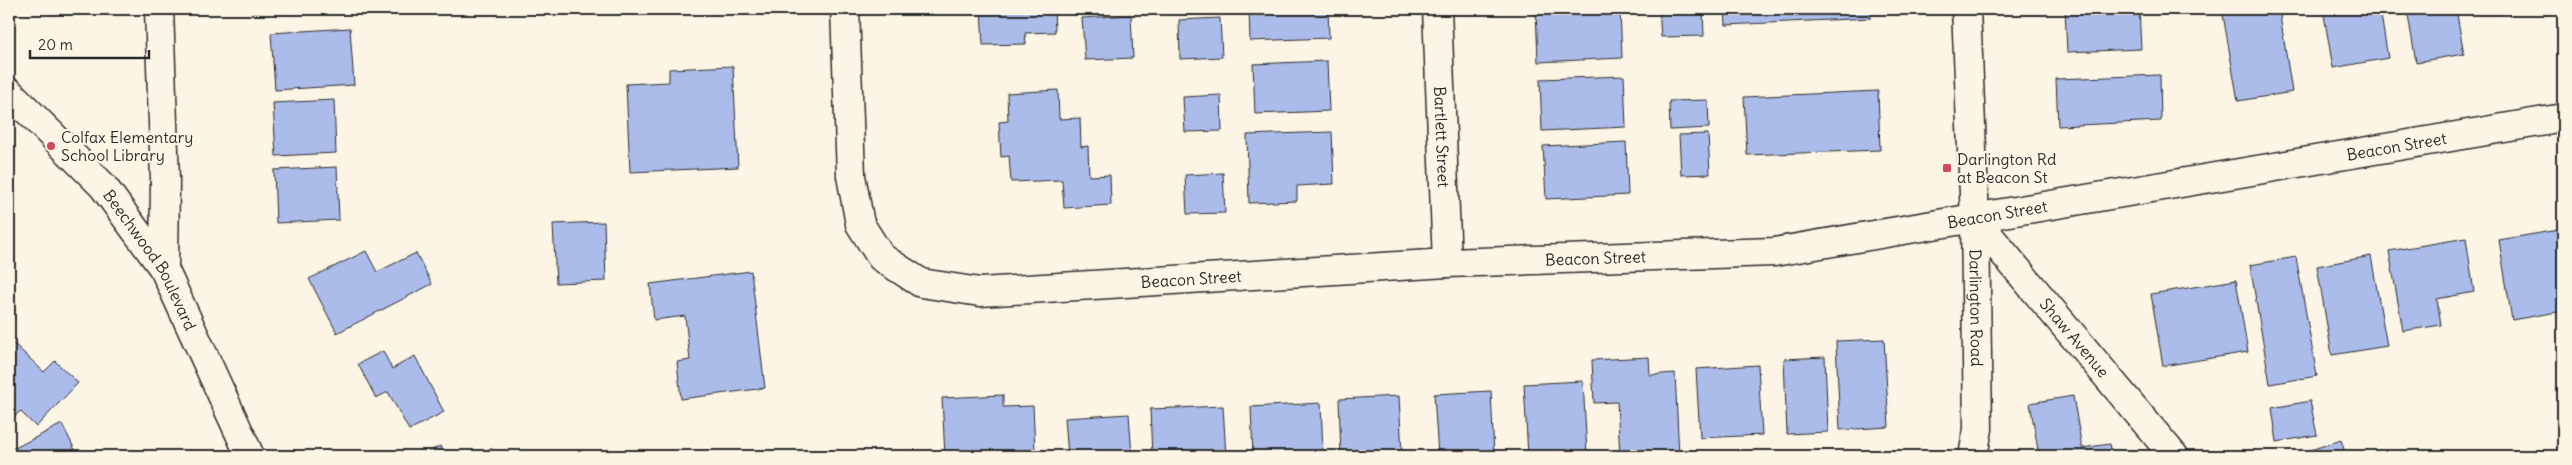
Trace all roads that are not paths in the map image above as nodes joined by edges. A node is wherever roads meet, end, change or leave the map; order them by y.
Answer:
1 (159, 9) edge
2 (845, 9) edge
3 (1437, 9) edge
4 (1966, 9) edge
5 (9, 92) edge
6 (2563, 118) edge
7 (1975, 219) junction
8 (1447, 263) junction
9 (164, 269) junction
10 (250, 456) edge
11 (1973, 456) edge
12 (2174, 456) edge

1 - 9 main road
2 - 8 main road, Beacon Street
3 - 8 main road, Bartlett Street
4 - 7 main road, Darlington Road
5 - 9 main road, Beechwood Boulevard
6 - 7 main road, Beacon Street
7 - 8 main road, Beacon Street
7 - 11 main road, Darlington Road
7 - 12 main road, Shaw Avenue
9 - 10 main road, Beechwood Boulevard

